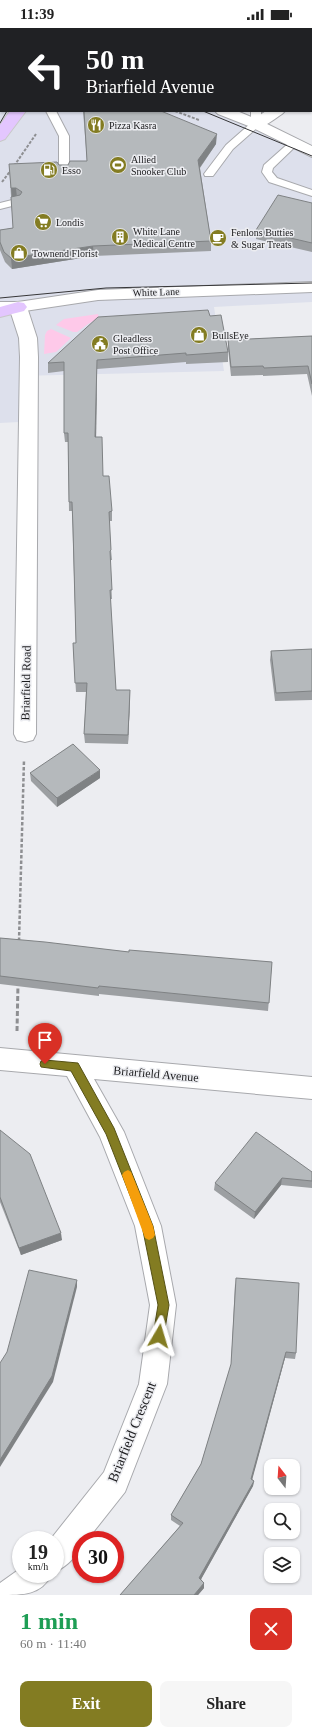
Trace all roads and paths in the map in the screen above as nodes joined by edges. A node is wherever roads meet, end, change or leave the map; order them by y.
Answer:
1 (17, 112) edge
2 (50, 112) edge
3 (52, 112) edge
4 (228, 112) edge
5 (274, 112) edge
6 (256, 118) edge
7 (0, 136) edge
8 (294, 143) junction
9 (312, 152) edge
10 (64, 172) edge
11 (209, 174) dead end
12 (0, 184) edge
13 (312, 193) edge
14 (16, 202) edge
15 (0, 206) edge
16 (312, 286) edge
17 (9, 307) edge
18 (0, 312) edge
19 (25, 734) joint
20 (19, 945) edge
21 (18, 977) edge
22 (8, 1061) edge
23 (74, 1066) junction
24 (312, 1088) edge
25 (64, 1546) edge
26 (25, 1583) edge
27 (9, 1595) edge

1 - 7 highway
2 - 12 path
3 - 10 lane
4 - 6 street
5 - 6 street
6 - 8 street
6 - 11 lane
8 - 9 street
8 - 13 lane
14 - 15 lane
16 - 17 street, White Lane
17 - 18 highway
17 - 19 street, Briarfield Road
19 - 20 path, Briarfield Road
21 - 22 path
22 - 23 street, Briarfield Avenue
23 - 24 street, Briarfield Avenue
23 - 25 street, Briarfield Crescent
26 - 27 street

